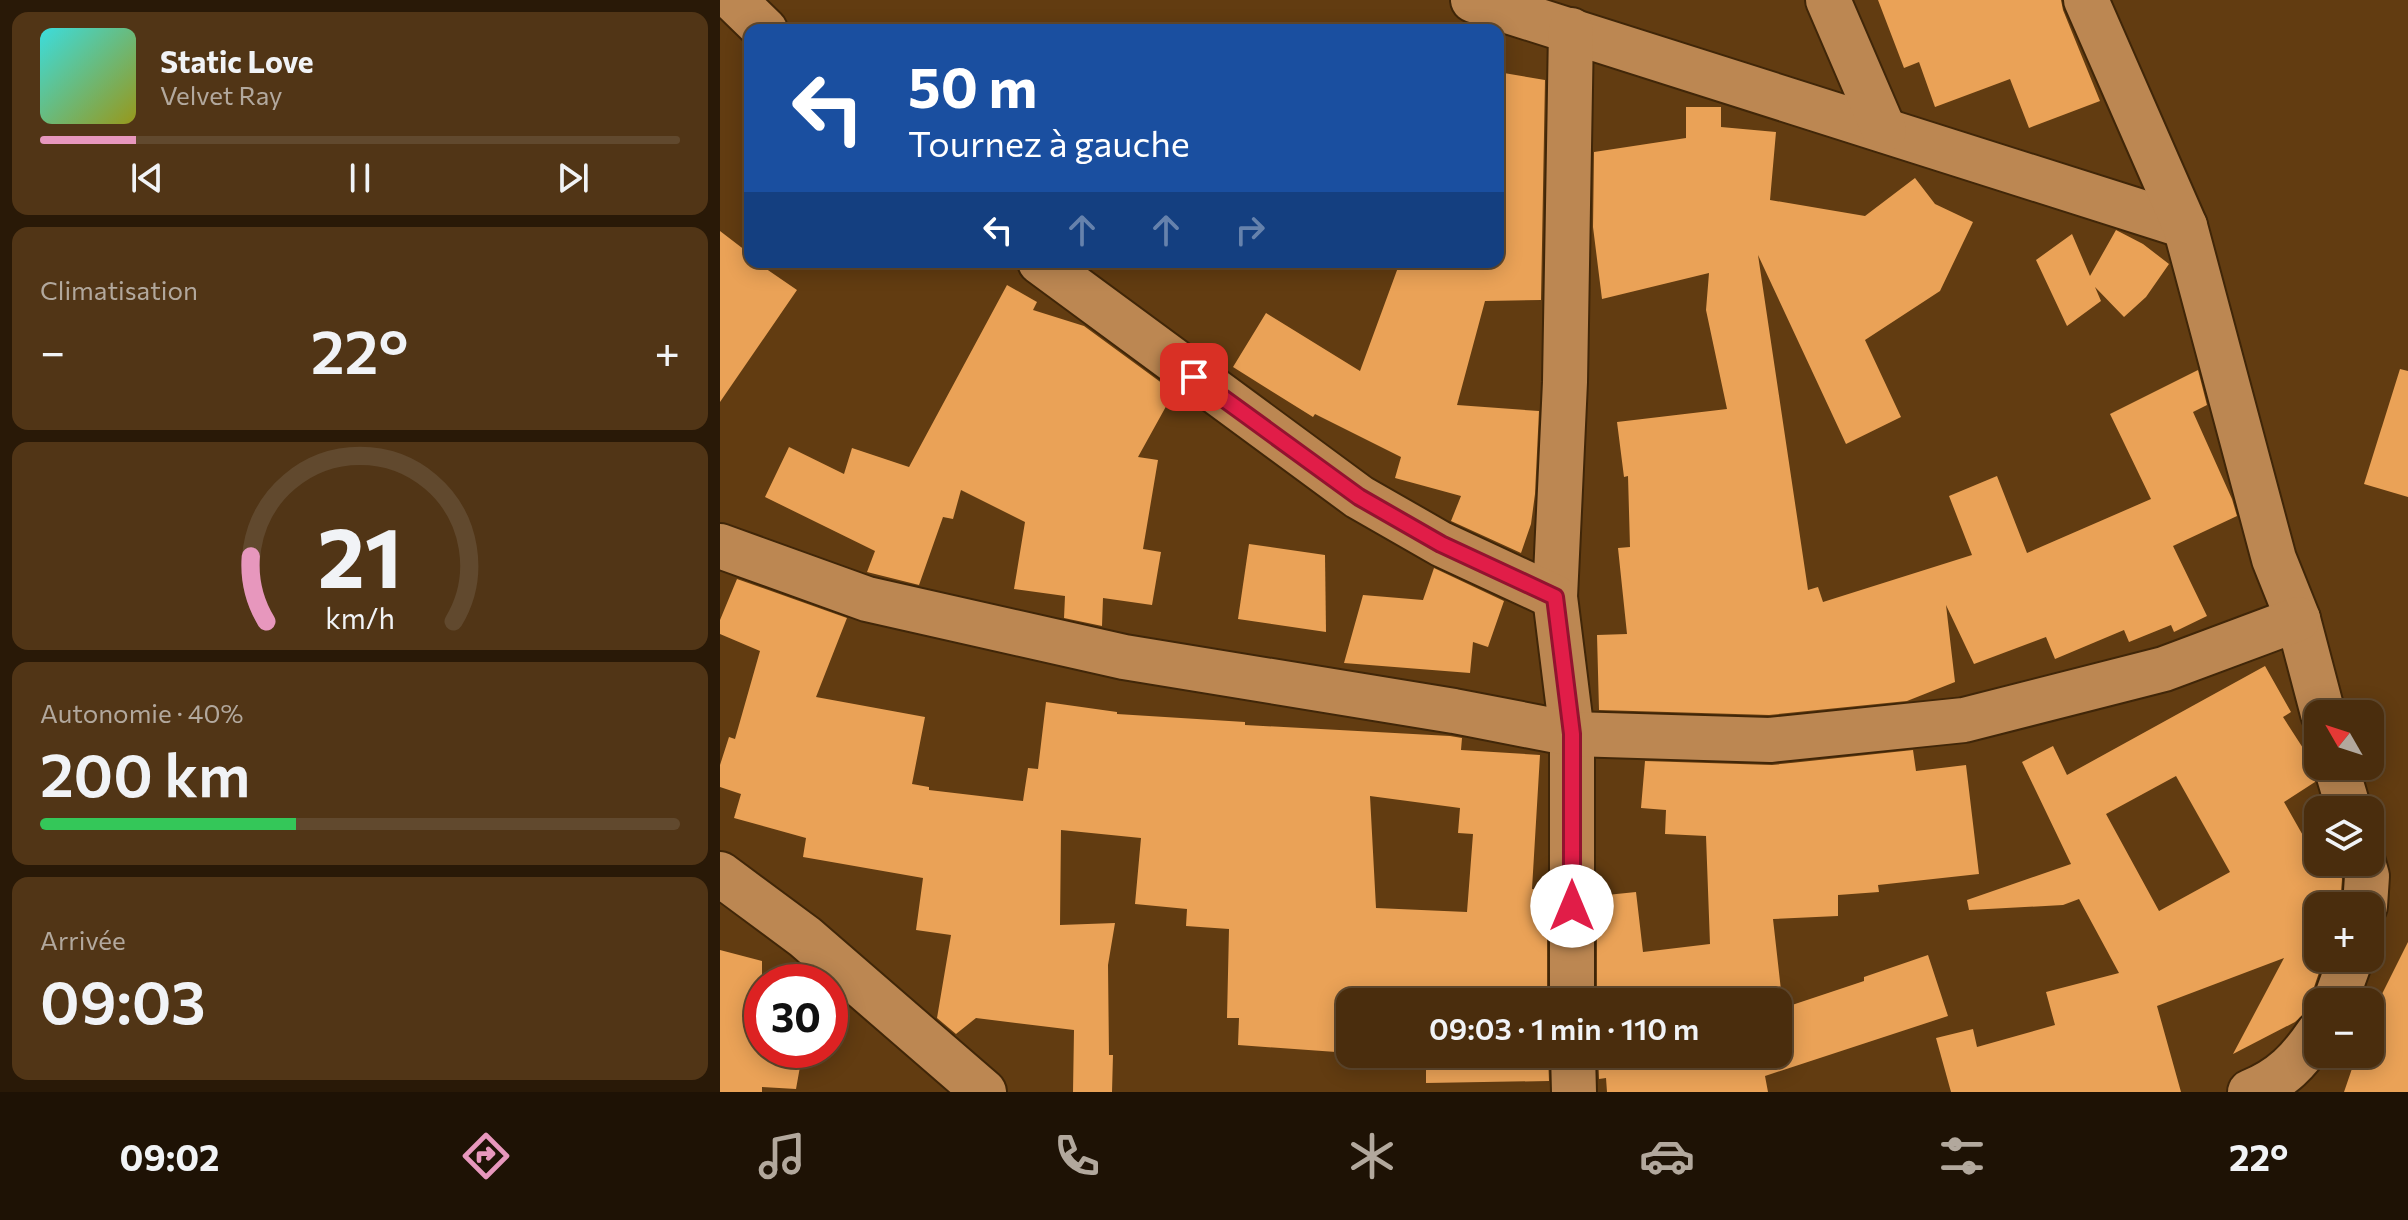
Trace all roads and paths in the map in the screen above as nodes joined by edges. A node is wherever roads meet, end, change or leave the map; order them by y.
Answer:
1 (734, 0) edge
2 (1473, 0) edge
3 (1828, 0) edge
4 (2086, 0) edge
5 (759, 24) edge
6 (1571, 30) junction
7 (1884, 130) junction
8 (2185, 226) junction
9 (1048, 268) edge
10 (720, 546) edge
11 (1555, 597) junction
12 (2298, 619) junction
13 (2319, 700) edge
14 (1572, 734) junction
15 (720, 874) edge
16 (1572, 988) edge
17 (2304, 1053) edge
18 (1573, 1068) edge
19 (984, 1092) edge
20 (1574, 1092) edge
21 (2250, 1092) edge

1 - 5 street
2 - 6 street
3 - 7 street
4 - 8 street
6 - 7 street
6 - 11 street
7 - 8 street
8 - 12 street
9 - 11 street
10 - 14 street
11 - 14 street
12 - 13 street
12 - 14 street
14 - 16 street
15 - 19 street
17 - 21 street
18 - 20 street

